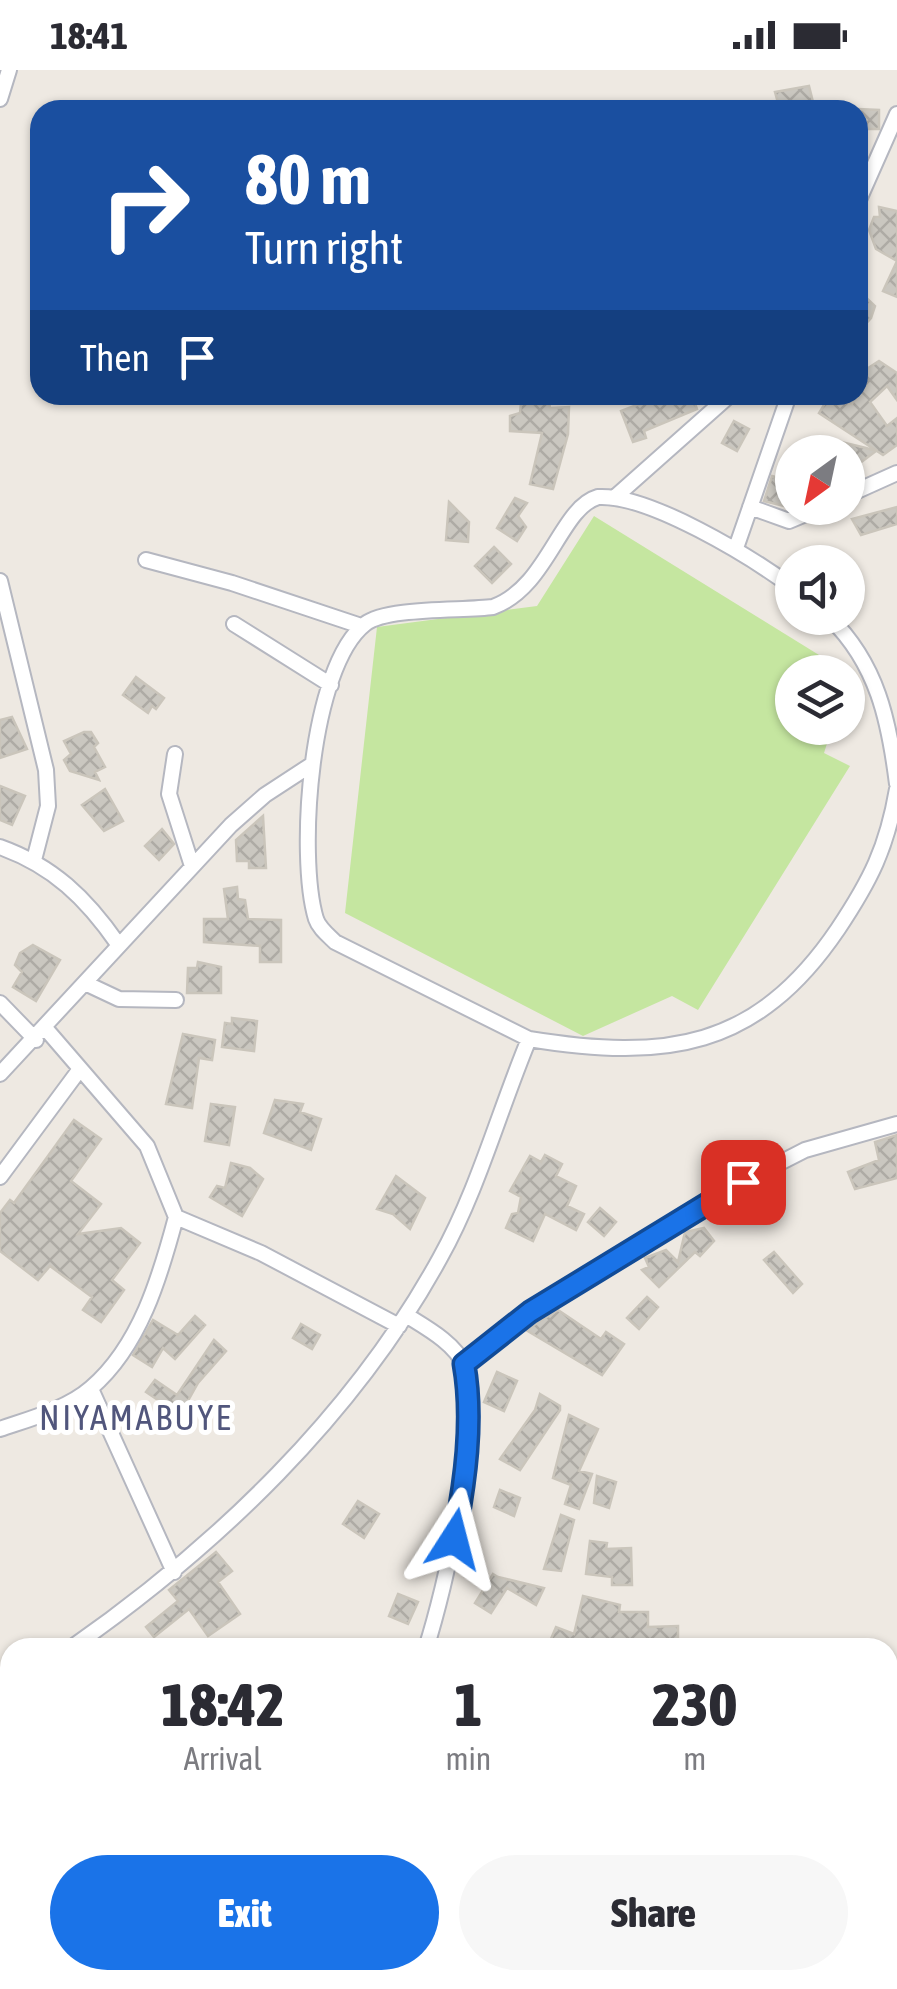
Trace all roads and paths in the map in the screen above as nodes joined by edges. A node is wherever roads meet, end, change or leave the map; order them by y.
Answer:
1 (9, 70) edge
2 (0, 99) edge
3 (897, 114) edge
4 (868, 179) edge
5 (719, 405) edge
6 (786, 405) edge
7 (897, 473) edge
8 (865, 487) edge
9 (614, 498) junction
10 (750, 508) junction
11 (775, 516) edge
12 (736, 548) junction
13 (146, 560) dead end
14 (775, 576) edge
15 (0, 582) edge
16 (234, 624) dead end
17 (362, 626) junction
18 (848, 635) edge
19 (331, 684) junction
20 (175, 754) dead end
21 (311, 766) junction
22 (897, 787) edge
23 (0, 848) edge
24 (34, 860) junction
25 (192, 866) junction
26 (118, 944) junction
27 (85, 983) junction
28 (176, 1000) dead end
29 (0, 1003) edge
30 (41, 1034) junction
31 (528, 1039) junction
32 (80, 1070) junction
33 (0, 1074) edge
34 (897, 1124) edge
35 (0, 1177) edge
36 (176, 1217) junction
37 (402, 1320) junction
38 (464, 1364) junction
39 (91, 1388) junction
40 (0, 1429) edge
41 (174, 1572) junction
42 (85, 1638) edge
43 (428, 1638) edge

1 - 2 street
3 - 4 street
5 - 9 street
6 - 10 street
7 - 8 street
9 - 12 street
9 - 17 street
10 - 11 street
10 - 12 street
12 - 14 street
13 - 17 street
15 - 24 street
16 - 19 street
17 - 19 street
18 - 22 street
19 - 21 street
20 - 25 street
21 - 25 street
21 - 31 street
22 - 31 street
23 - 24 street
24 - 26 street
25 - 26 street
26 - 27 street
27 - 28 street
27 - 30 street
29 - 30 street
30 - 32 street
30 - 33 street
31 - 37 street
32 - 35 street
32 - 36 street
34 - 38 street
36 - 37 street
36 - 39 street
37 - 38 street
37 - 41 street
38 - 43 street
39 - 40 street
39 - 41 street
41 - 42 street

